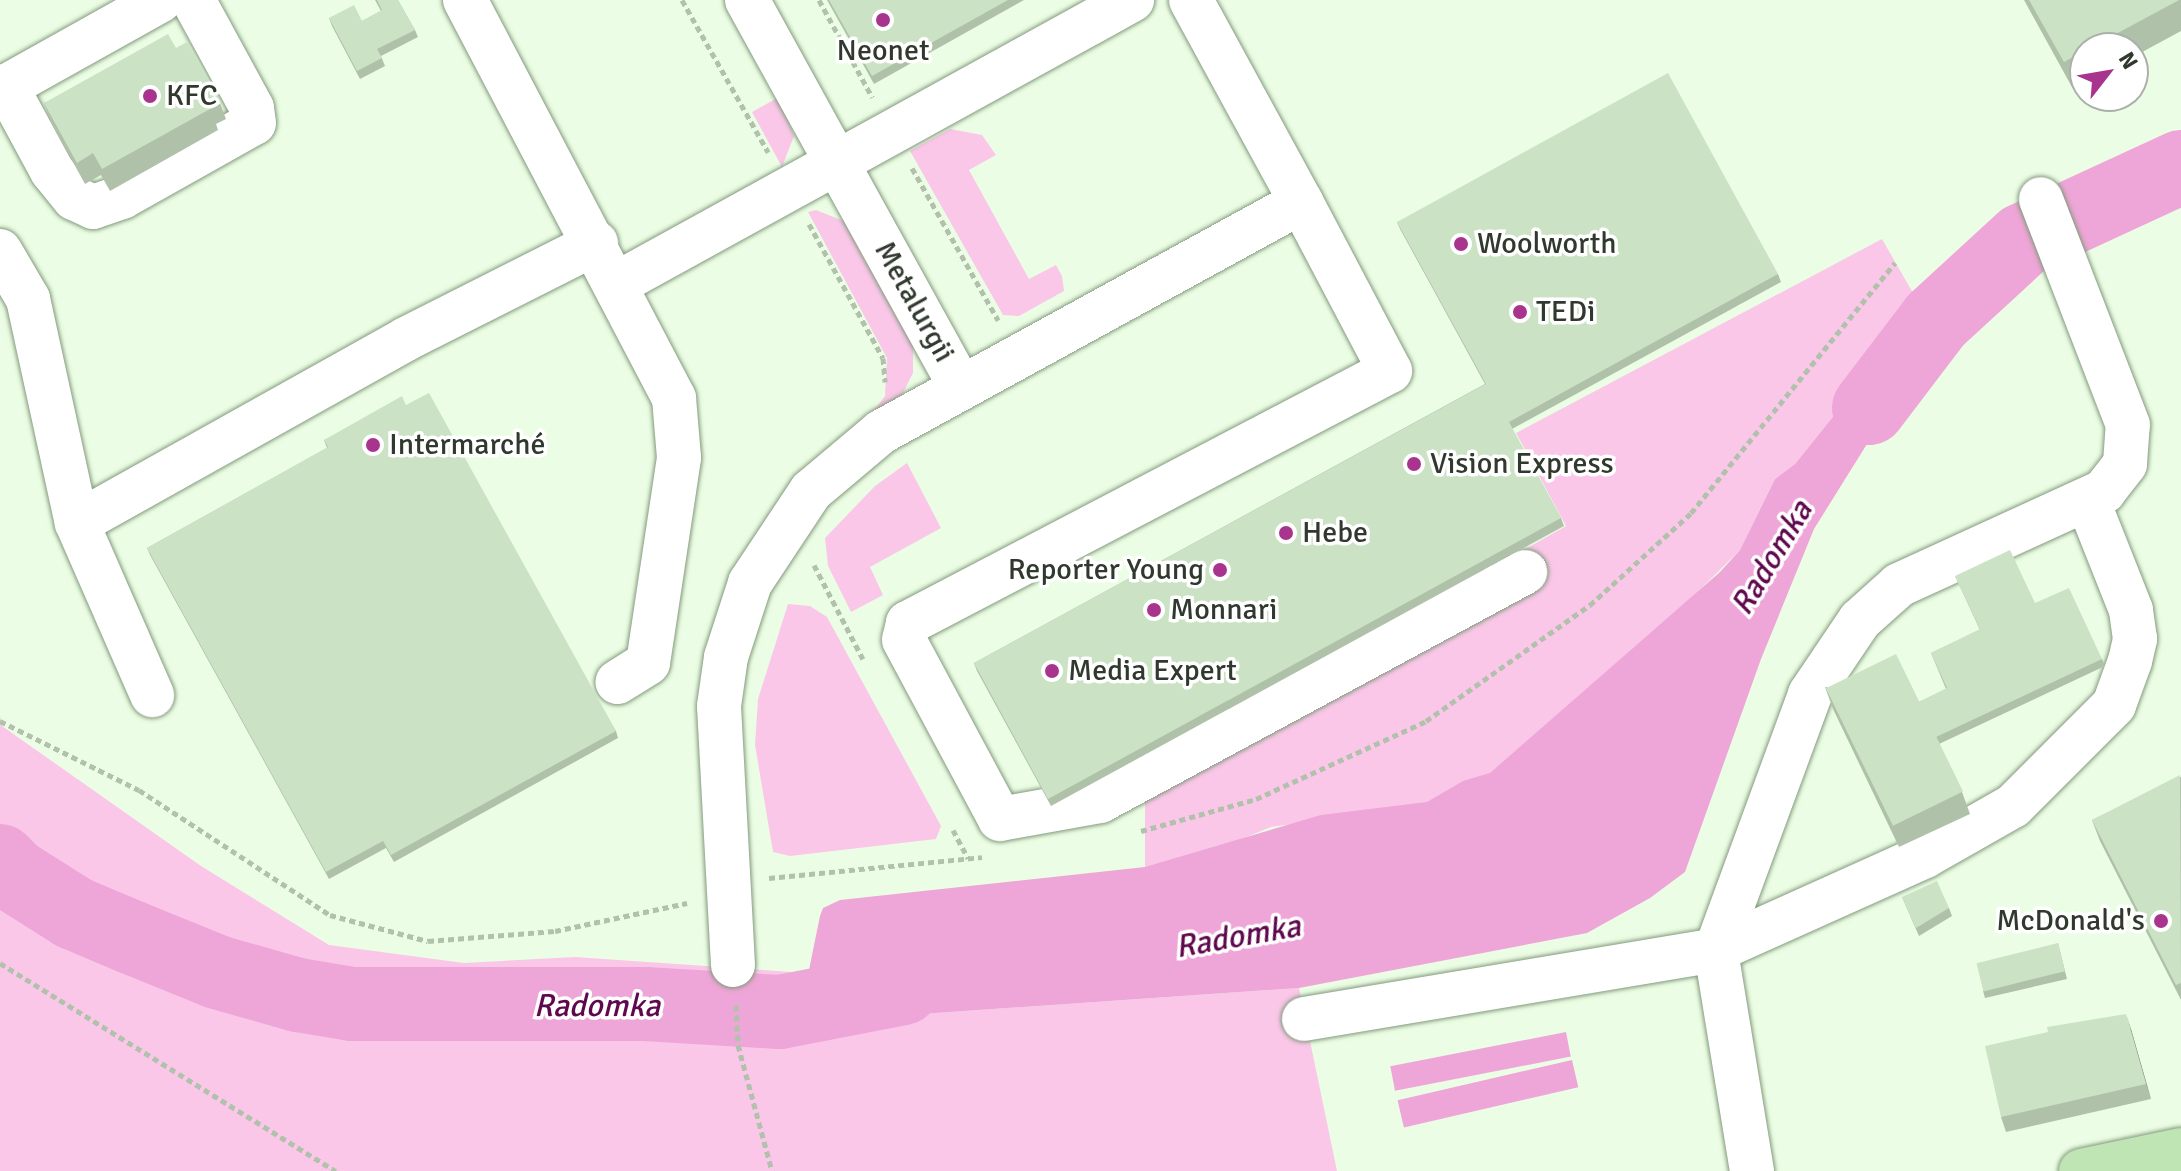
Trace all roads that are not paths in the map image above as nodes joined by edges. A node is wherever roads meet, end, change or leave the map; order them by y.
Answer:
1 (161, 0) edge
2 (193, 0) edge
3 (465, 0) edge
4 (747, 0) edge
5 (1132, 0) edge
6 (1191, 0) edge
7 (3, 88) edge
8 (837, 163) junction
9 (2041, 199) dead end
10 (1301, 202) junction
11 (596, 243) junction
12 (0, 251) edge
13 (618, 283) junction
14 (961, 387) junction
15 (2087, 499) junction
16 (77, 523) junction
17 (1525, 572) dead end
18 (617, 682) dead end
19 (152, 695) dead end
20 (1716, 950) junction
21 (733, 965) dead end
22 (1304, 1019) dead end
23 (2181, 1150) edge
24 (1752, 1171) edge
25 (2081, 1171) edge

1 - 7 street
2 - 7 street
3 - 11 street
4 - 8 street, Metalurgii
5 - 8 street
6 - 10 street
8 - 13 street
8 - 14 street, Metalurgii
9 - 15 street
10 - 14 street
10 - 17 street
11 - 13 street
11 - 16 street
12 - 16 street
13 - 18 street
14 - 21 street, Metalurgii
15 - 20 street
15 - 20 street
16 - 19 street
20 - 22 street
20 - 24 street
23 - 25 main road

